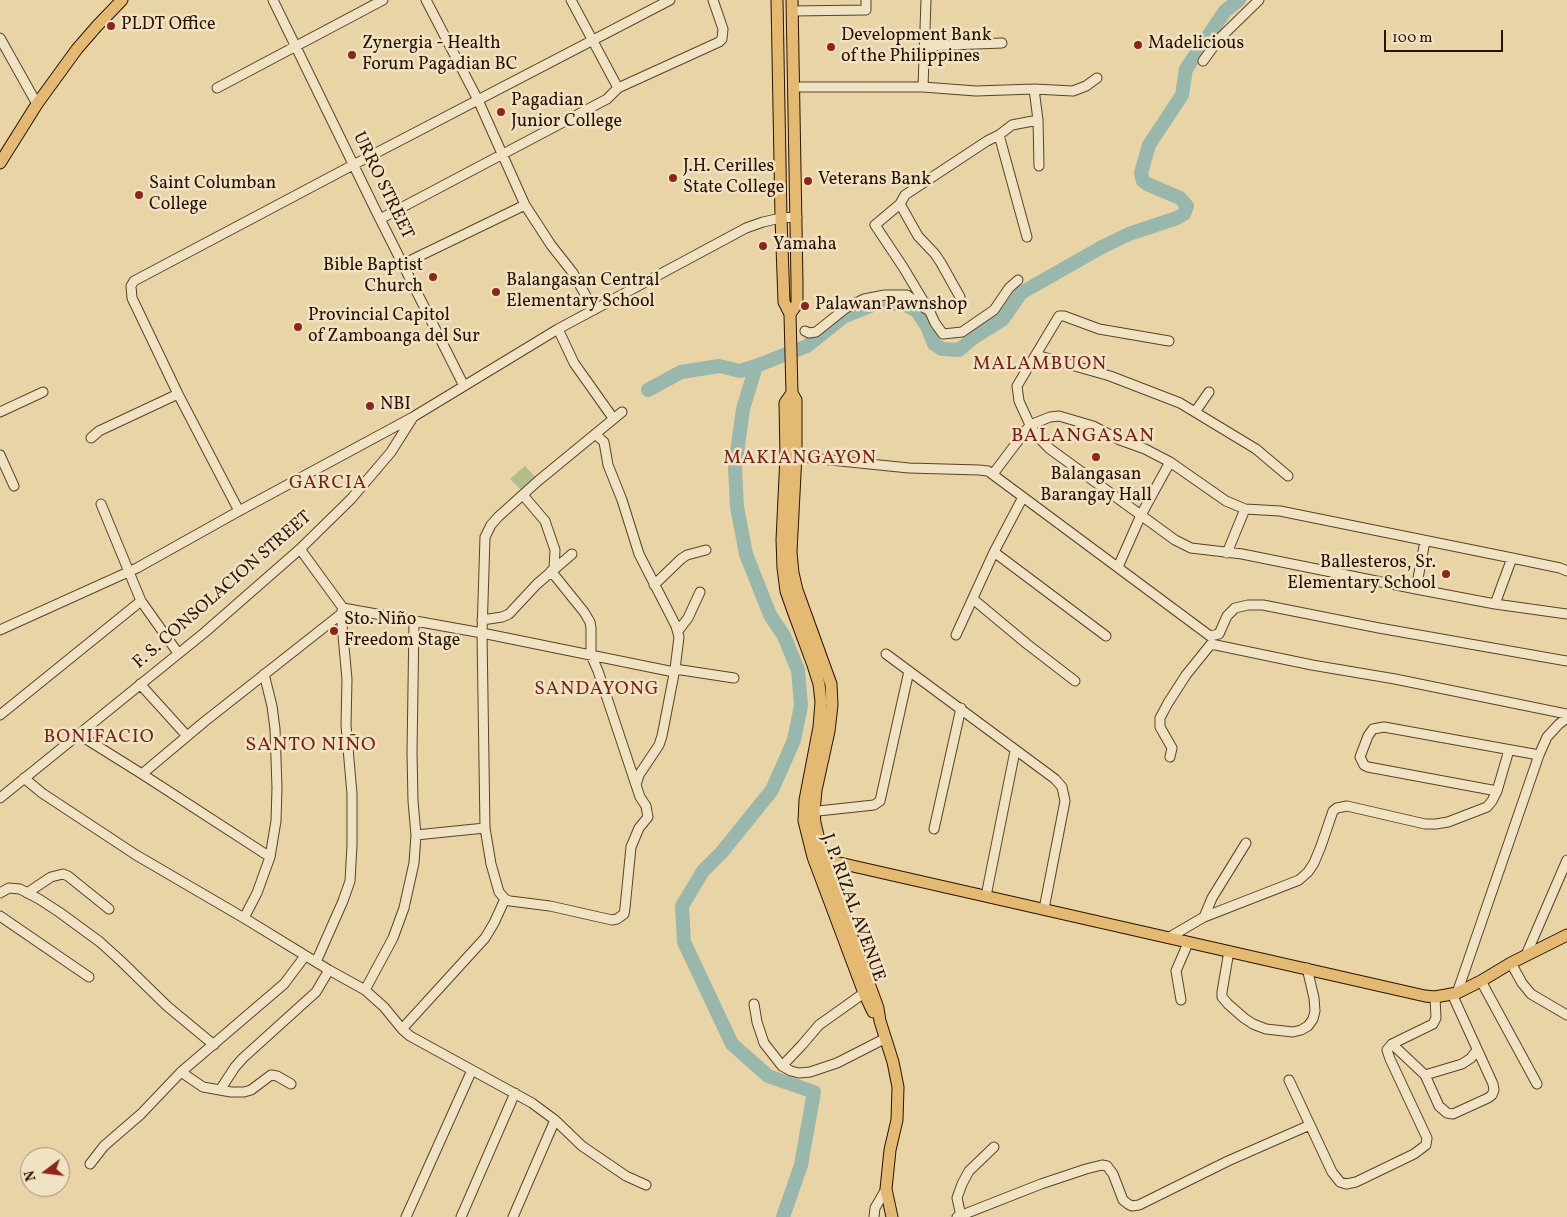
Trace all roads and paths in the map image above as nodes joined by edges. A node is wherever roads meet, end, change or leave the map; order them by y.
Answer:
1 (122, 0) edge
2 (273, 0) edge
3 (383, 0) edge
4 (426, 0) edge
5 (571, 0) edge
6 (670, 0) edge
7 (712, 0) edge
8 (777, 0) edge
9 (866, 0) edge
10 (926, 0) edge
11 (1259, 0) edge
12 (792, 6) edge
13 (0, 38) edge
14 (594, 40) junction
15 (1002, 43) dead end
16 (924, 46) junction
17 (296, 47) junction
18 (1203, 61) dead end
19 (1097, 78) dead end
20 (793, 87) junction
21 (922, 87) junction
22 (217, 88) dead end
23 (618, 88) junction
24 (1034, 89) junction
25 (478, 100) junction
26 (37, 104) junction
27 (1038, 120) junction
28 (999, 135) junction
29 (503, 154) junction
30 (0, 163) edge
31 (353, 165) junction
32 (1039, 166) dead end
33 (900, 204) junction
34 (525, 205) junction
35 (797, 217) junction
36 (781, 218) junction
37 (380, 219) junction
38 (1027, 237) dead end
39 (403, 264) junction
40 (1018, 280) dead end
41 (960, 297) dead end
42 (594, 310) junction
43 (930, 312) junction
44 (790, 314) junction
45 (558, 329) junction
46 (805, 331) dead end
47 (1169, 341) dead end
48 (1036, 354) junction
49 (464, 386) junction
50 (43, 392) dead end
51 (1209, 392) dead end
52 (178, 394) junction
53 (0, 412) edge
54 (622, 412) dead end
55 (1195, 412) junction
56 (413, 417) junction
57 (613, 418) junction
58 (1030, 425) junction
59 (595, 434) junction
60 (91, 438) dead end
61 (0, 455) edge
62 (791, 456) junction
63 (1170, 462) junction
64 (993, 474) junction
65 (1288, 476) dead end
66 (14, 486) dead end
67 (523, 495) junction
68 (1023, 497) junction
69 (101, 504) dead end
70 (1245, 509) junction
71 (239, 511) junction
72 (1141, 515) junction
73 (1425, 541) junction
74 (300, 548) junction
75 (706, 550) dead end
76 (994, 552) junction
77 (1227, 553) junction
78 (572, 554) dead end
79 (1512, 558) junction
80 (1118, 568) junction
81 (553, 569) junction
82 (128, 571) junction
83 (1567, 571) edge
84 (654, 585) junction
85 (1416, 589) junction
86 (700, 592) dead end
87 (973, 599) junction
88 (141, 601) junction
89 (1495, 604) junction
90 (342, 611) junction
91 (1567, 614) edge
92 (482, 620) junction
93 (414, 621) junction
94 (0, 630) edge
95 (678, 631) junction
96 (482, 633) junction
97 (956, 635) dead end
98 (1106, 636) dead end
99 (1210, 640) junction
100 (178, 653) junction
101 (886, 654) dead end
102 (591, 656) junction
103 (1567, 661) edge
104 (674, 671) junction
105 (908, 671) junction
106 (264, 674) junction
107 (734, 678) dead end
108 (1075, 681) dead end
109 (140, 684) junction
110 (961, 708) junction
111 (1567, 714) edge
112 (0, 715) edge
113 (1567, 718) edge
114 (1559, 724) junction
115 (1567, 731) edge
116 (78, 734) junction
117 (187, 736) junction
118 (1509, 750) junction
119 (1015, 751) junction
120 (1539, 755) junction
121 (1170, 757) dead end
122 (142, 774) junction
123 (24, 778) junction
124 (636, 785) junction
125 (1497, 791) junction
126 (0, 798) edge
127 (809, 812) junction
128 (485, 828) junction
129 (934, 829) dead end
130 (416, 835) junction
131 (1246, 842) dead end
132 (270, 856) junction
133 (819, 859) junction
134 (1567, 860) edge
135 (0, 893) edge
136 (27, 893) junction
137 (986, 896) junction
138 (505, 900) junction
139 (109, 908) dead end
140 (1044, 909) junction
141 (0, 916) edge
142 (1204, 917) junction
143 (244, 918) junction
144 (1567, 935) edge
145 (1168, 938) junction
146 (1188, 943) junction
147 (1229, 951) junction
148 (1526, 955) junction
149 (305, 956) junction
150 (316, 962) junction
151 (1511, 963) junction
152 (1306, 968) junction
153 (329, 970) junction
154 (89, 977) dead end
155 (1481, 981) junction
156 (365, 990) junction
157 (864, 994) junction
158 (1455, 994) junction
159 (1435, 997) junction
160 (1181, 1000) dead end
161 (754, 1004) dead end
162 (1567, 1015) edge
163 (880, 1021) junction
164 (402, 1030) junction
165 (886, 1038) junction
166 (1392, 1044) junction
167 (214, 1045) junction
168 (1477, 1050) junction
169 (782, 1066) junction
170 (472, 1070) junction
171 (181, 1072) junction
172 (1425, 1075) junction
173 (1289, 1080) dead end
174 (291, 1084) dead end
175 (1537, 1084) dead end
176 (220, 1090) junction
177 (515, 1093) junction
178 (555, 1120) junction
179 (1310, 1125) junction
180 (994, 1147) dead end
181 (90, 1164) dead end
182 (646, 1185) dead end
183 (886, 1189) junction
184 (959, 1216) edge
185 (406, 1217) edge
186 (461, 1217) edge
187 (513, 1217) edge
188 (874, 1217) edge
189 (892, 1217) edge

1 - 26 main road
2 - 17 street, URRO STREET
3 - 17 street
4 - 25 street
5 - 14 street
6 - 14 street
7 - 23 street
8 - 36 main road, J. P. RIZAL AVENUE
9 - 12 street
10 - 16 street
11 - 18 street
12 - 20 main road, J. P. RIZAL AVENUE
13 - 26 street
14 - 23 street
14 - 25 street
15 - 16 street
16 - 21 street
17 - 22 street
17 - 31 street, URRO STREET
19 - 24 street
20 - 21 street
20 - 35 main road, J. P. RIZAL AVENUE
21 - 24 street
23 - 29 street
24 - 27 street
25 - 29 street
25 - 31 street
26 - 30 main road
27 - 28 street
27 - 32 street
28 - 33 street
28 - 38 street
29 - 34 street
29 - 37 street
31 - 37 street, URRO STREET
31 - 52 street
33 - 41 street
33 - 43 street
34 - 39 street
34 - 42 street
35 - 36 street, F. S. CONSOLACION STREET
35 - 44 main road, J. P. RIZAL AVENUE
36 - 42 street, F. S. CONSOLACION STREET
36 - 44 main road, J. P. RIZAL AVENUE
37 - 39 street, URRO STREET
39 - 49 street, URRO STREET
40 - 43 street
42 - 45 street, F. S. CONSOLACION STREET
43 - 46 street
44 - 62 main road, J. P. RIZAL AVENUE
45 - 49 street, F. S. CONSOLACION STREET
45 - 57 street
47 - 48 street
48 - 55 street
48 - 58 street
49 - 56 street, F. S. CONSOLACION STREET
50 - 53 street
51 - 55 street
52 - 60 street
52 - 71 street
54 - 57 street
55 - 65 street
56 - 71 street
56 - 74 street, F. S. CONSOLACION STREET
57 - 59 street
58 - 63 street
58 - 64 street
58 - 72 street
59 - 67 street
59 - 84 street
61 - 66 street
62 - 64 street
62 - 127 main road, J. P. RIZAL AVENUE
63 - 70 street
63 - 72 street
64 - 68 street
67 - 81 street
67 - 92 street
68 - 76 street
68 - 80 street
69 - 82 street
70 - 73 street
70 - 77 street
71 - 82 street
72 - 77 street
72 - 80 street
73 - 79 street
73 - 85 street
74 - 90 street
74 - 100 street, F. S. CONSOLACION STREET
75 - 84 street
76 - 87 street
76 - 98 street
77 - 85 street
78 - 81 street
79 - 83 street
79 - 89 street
80 - 99 street
81 - 92 street
81 - 102 street
82 - 88 street
82 - 94 street
84 - 95 street
85 - 89 street
86 - 95 street
87 - 97 street
87 - 108 street
88 - 100 street
88 - 112 street
89 - 91 street
90 - 93 street
90 - 106 street
90 - 150 street
92 - 96 street
93 - 96 street
93 - 130 street
95 - 104 street
96 - 102 street
96 - 128 street
99 - 103 street
99 - 111 street
99 - 121 street
100 - 109 street, F. S. CONSOLACION STREET
101 - 105 street
102 - 104 street
102 - 124 street
104 - 107 street
104 - 124 street
105 - 110 street
105 - 127 street
106 - 117 street
106 - 132 street
109 - 116 street, F. S. CONSOLACION STREET
109 - 117 street
110 - 119 street
110 - 129 street
113 - 114 street
114 - 115 street
114 - 120 street
116 - 122 street
116 - 123 street, F. S. CONSOLACION STREET
117 - 122 street
118 - 120 street
118 - 125 street
118 - 125 street
119 - 137 street
119 - 140 street
120 - 158 street
122 - 132 street
123 - 126 street, F. S. CONSOLACION STREET
123 - 143 street
124 - 138 street
125 - 142 street
127 - 133 main road, J. P. RIZAL AVENUE
128 - 130 street
128 - 138 street
130 - 156 street
131 - 142 street
132 - 143 street
133 - 137 main road
133 - 157 main road, J. P. RIZAL AVENUE
133 - 163 main road, J. P. RIZAL AVENUE
134 - 148 street
135 - 136 street
136 - 139 street
136 - 167 street
137 - 140 main road
138 - 164 street
140 - 145 main road
141 - 154 street
142 - 145 street
143 - 149 street
144 - 148 main road
145 - 146 main road
146 - 147 main road
146 - 160 street
147 - 152 main road
147 - 152 street
148 - 151 main road
149 - 150 street
149 - 167 street
150 - 153 street
151 - 155 main road
151 - 162 street
152 - 159 main road
153 - 156 street
153 - 176 street
155 - 158 main road
155 - 175 street
156 - 164 street
157 - 163 main road, J. P. RIZAL AVENUE
157 - 169 street
158 - 159 main road
158 - 168 street
159 - 166 street
161 - 169 street
163 - 165 main road, J. P. RIZAL AVENUE
164 - 170 street
165 - 169 street
165 - 183 main road, J. P. RIZAL AVENUE
166 - 172 street
166 - 179 street
167 - 171 street
168 - 172 street
168 - 172 street
170 - 177 street
170 - 185 street
171 - 176 street
171 - 181 street
173 - 179 street
174 - 176 street
177 - 178 street
177 - 186 street
178 - 182 street
178 - 187 street
179 - 184 street
180 - 184 street
183 - 188 street
183 - 189 main road, J. P. RIZAL AVENUE

